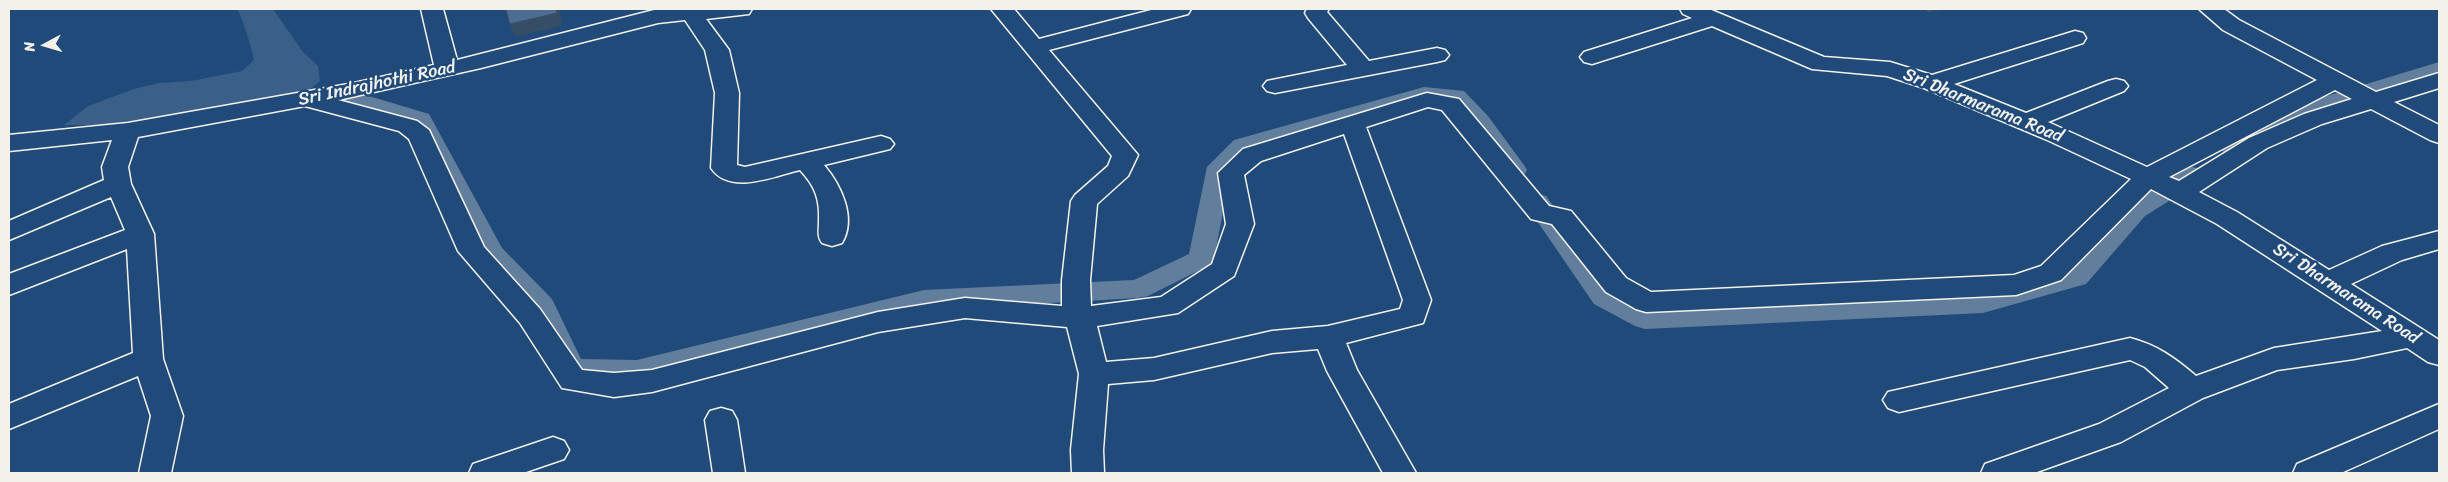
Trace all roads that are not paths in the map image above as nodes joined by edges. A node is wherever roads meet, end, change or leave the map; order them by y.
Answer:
1 (432, 9) edge
2 (742, 9) edge
3 (1002, 9) edge
4 (1180, 9) edge
5 (1318, 9) edge
6 (1691, 9) edge
7 (2210, 9) edge
8 (690, 12) junction
9 (1714, 18) junction
10 (2075, 38) dead end
11 (1034, 47) junction
12 (1437, 55) dead end
13 (1592, 57) dead end
14 (447, 68) junction
15 (1363, 69) junction
16 (2439, 80) edge
17 (1932, 83) junction
18 (1275, 86) dead end
19 (2116, 86) dead end
20 (2354, 91) junction
21 (305, 99) junction
22 (2027, 122) junction
23 (1352, 123) junction
24 (128, 131) junction
25 (2439, 135) edge
26 (9, 143) edge
27 (881, 144) dead end
28 (806, 161) junction
29 (118, 184) junction
30 (2165, 185) junction
31 (9, 231) edge
32 (140, 234) junction
33 (832, 238) dead end
34 (2427, 243) edge
35 (2439, 260) edge
36 (2328, 283) junction
37 (9, 284) edge
38 (1077, 300) junction
39 (2411, 336) junction
40 (1328, 337) junction
41 (2439, 354) edge
42 (148, 359) junction
43 (1094, 374) junction
44 (2192, 390) junction
45 (1899, 400) dead end
46 (2439, 416) edge
47 (9, 417) edge
48 (721, 420) dead end
49 (553, 450) dead end
50 (155, 473) edge
51 (485, 473) edge
52 (729, 473) edge
53 (1088, 473) edge
54 (1400, 473) edge
55 (1997, 473) edge
56 (2309, 473) edge

1 - 14 street
2 - 8 street, Sri Indrajhothi Road
3 - 11 street
4 - 11 street
5 - 15 street
6 - 9 street, Sri Dharmarama Road
7 - 20 street
8 - 14 street, Sri Indrajhothi Road
8 - 28 street
9 - 13 street
9 - 17 street, Sri Dharmarama Road
10 - 17 street
11 - 38 street
12 - 15 street
14 - 21 street, Sri Indrajhothi Road
15 - 18 street
16 - 20 street
17 - 22 street, Sri Dharmarama Road
19 - 22 street
20 - 25 street
20 - 30 street
20 - 30 street
21 - 24 street, Sri Indrajhothi Road
21 - 38 street
22 - 30 street, Sri Dharmarama Road
23 - 30 street
23 - 38 street
23 - 40 street
24 - 26 street, Sri Indrajhothi Road
24 - 29 street
27 - 28 street
28 - 33 street
29 - 31 street
29 - 32 street
30 - 36 street, Sri Dharmarama Road
32 - 37 street
32 - 42 street
34 - 35 street
34 - 36 street
36 - 39 street, Sri Dharmarama Road
38 - 43 street
39 - 41 street, Sri Dharmarama Road
39 - 44 street
40 - 43 street
40 - 54 street
42 - 47 street
42 - 50 street
43 - 53 street
44 - 45 street
44 - 55 street
46 - 56 street
48 - 52 street
49 - 51 street

